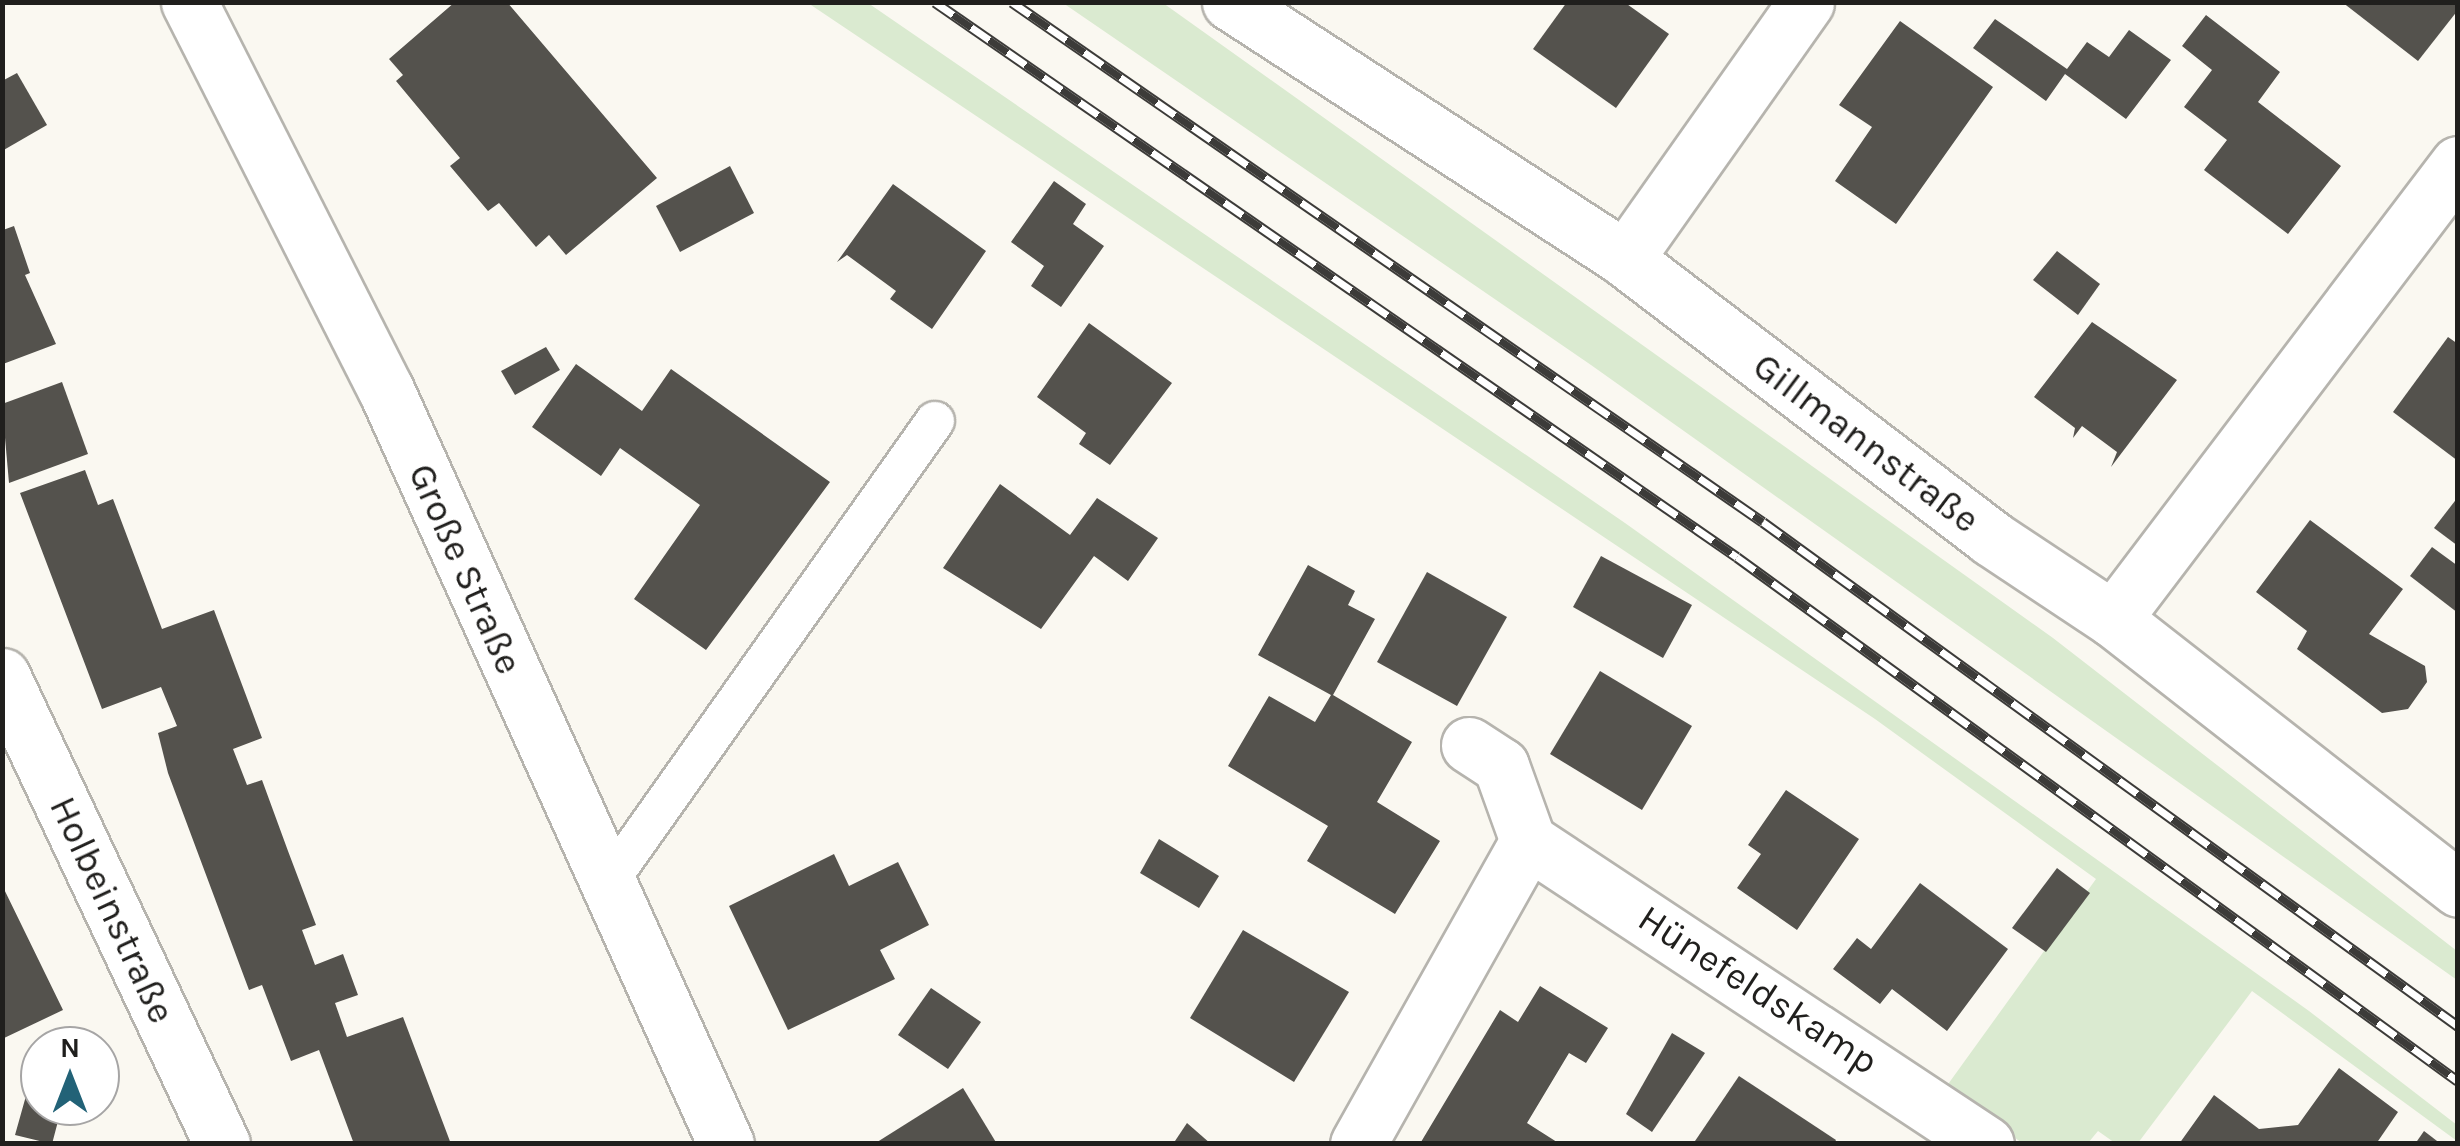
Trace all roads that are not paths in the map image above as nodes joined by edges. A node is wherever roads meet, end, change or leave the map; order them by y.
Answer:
1 (189, 2) edge
2 (1230, 2) edge
3 (1806, 2) edge
4 (2458, 164) edge
5 (1625, 259) junction
6 (935, 421) dead end
7 (2112, 619) junction
8 (2, 676) edge
9 (1469, 745) dead end
10 (1528, 841) junction
11 (604, 887) junction
12 (2458, 889) edge
13 (222, 1144) edge
14 (726, 1144) edge
15 (1358, 1144) edge
16 (1986, 1144) edge

1 - 11 street, Große Straße
2 - 5 street, Gillmannstraße
3 - 5 street
4 - 7 street
5 - 7 street, Gillmannstraße
6 - 11 lane
7 - 12 street, Gillmannstraße
8 - 13 street, Holbeinstraße
9 - 10 street
10 - 15 street
10 - 16 street, Hünefeldskamp
11 - 14 street, Große Straße

